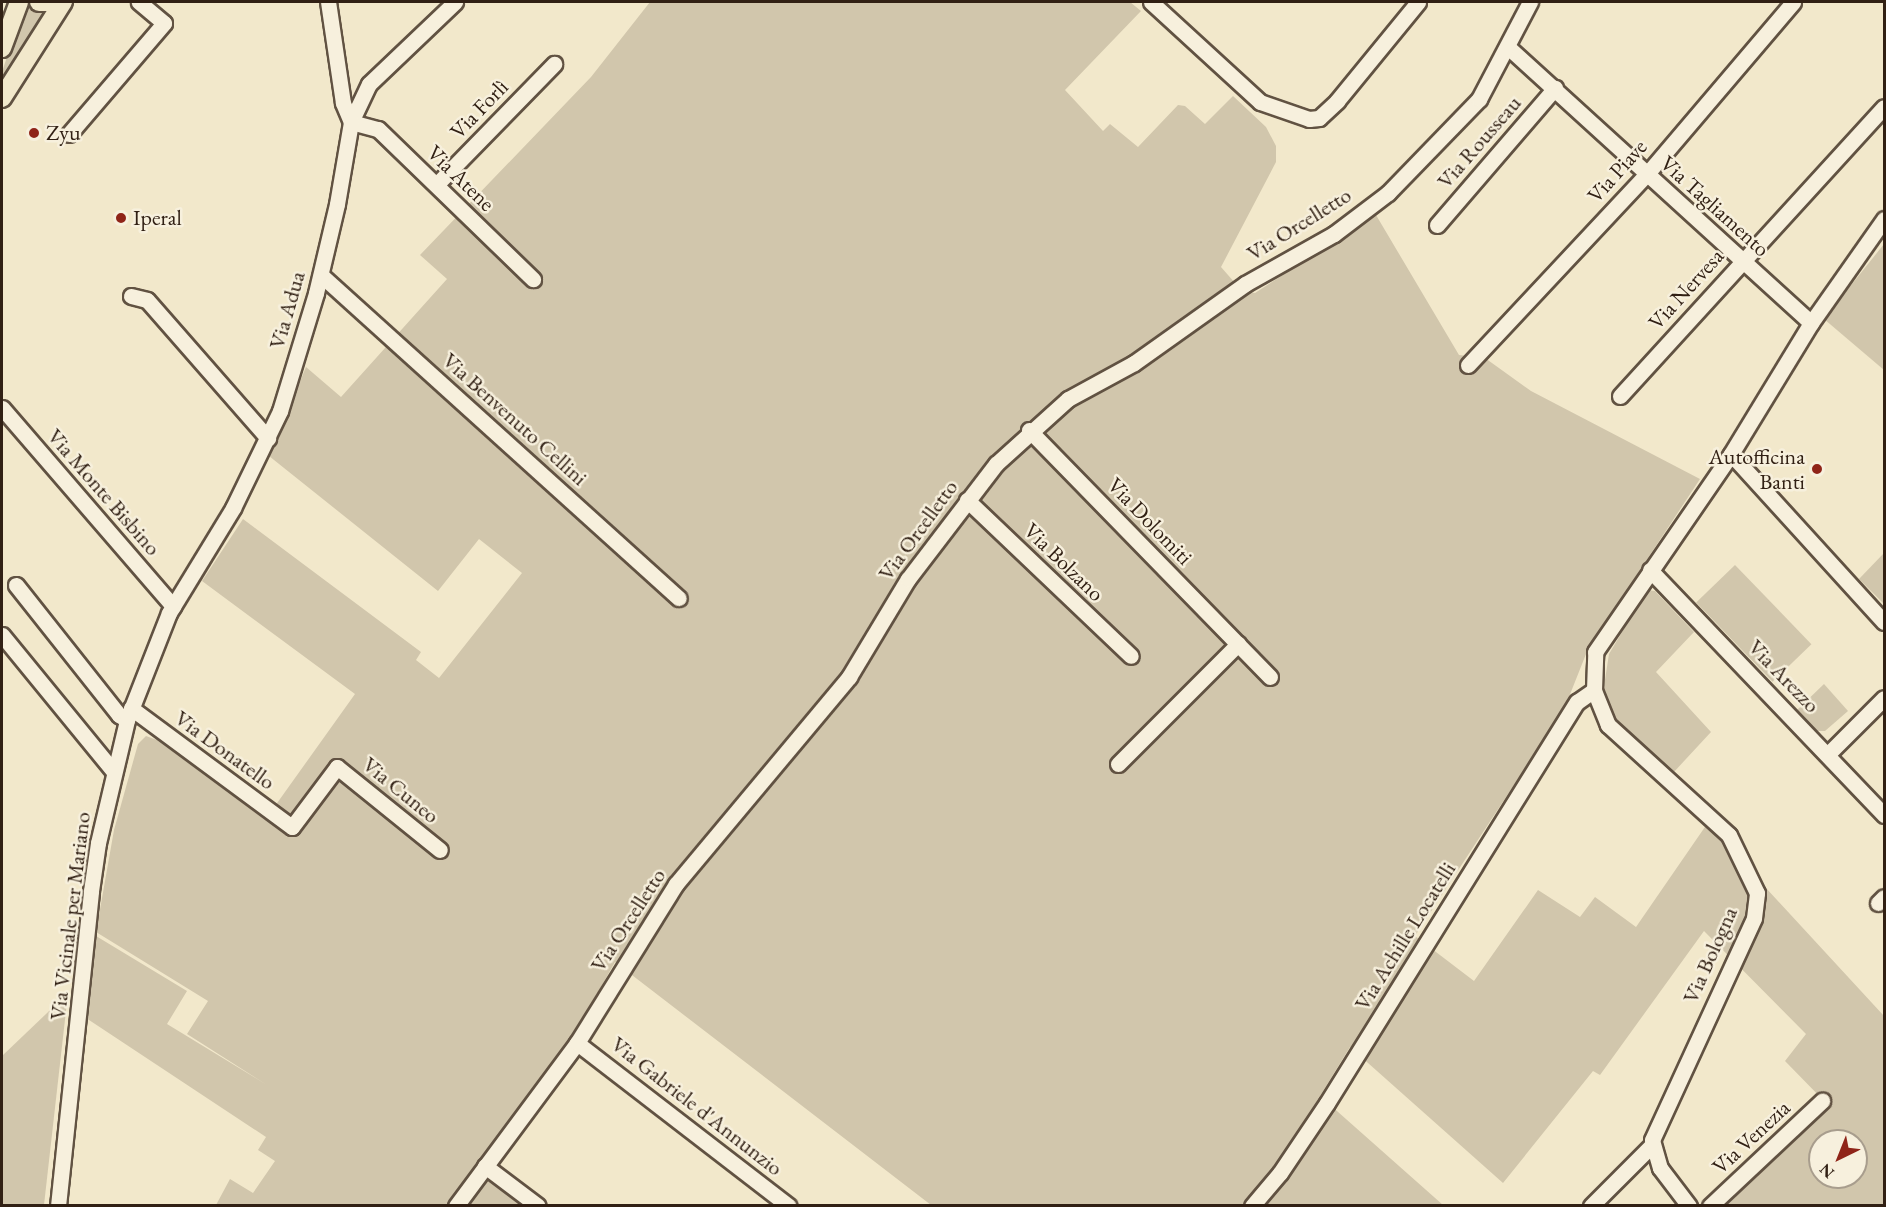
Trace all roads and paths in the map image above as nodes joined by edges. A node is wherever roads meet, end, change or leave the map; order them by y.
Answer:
1 (19, 2) edge
2 (39, 2) edge
3 (62, 2) edge
4 (139, 2) edge
5 (328, 2) edge
6 (455, 2) edge
7 (1151, 2) edge
8 (1418, 2) edge
9 (1530, 2) edge
10 (1793, 2) edge
11 (3, 48) edge
12 (1509, 48) junction
13 (554, 64) dead end
14 (1555, 88) junction
15 (2, 97) edge
16 (1884, 107) edge
17 (351, 122) junction
18 (69, 134) dead end
19 (1646, 175) junction
20 (436, 184) junction
21 (1884, 219) edge
22 (1437, 225) dead end
23 (1742, 260) junction
24 (321, 274) junction
25 (533, 279) dead end
26 (131, 296) dead end
27 (1812, 323) junction
28 (1468, 365) dead end
29 (1620, 396) dead end
30 (2, 408) edge
31 (1029, 430) junction
32 (268, 438) junction
33 (1731, 454) junction
34 (967, 501) junction
35 (1650, 570) junction
36 (16, 585) dead end
37 (679, 598) dead end
38 (174, 606) junction
39 (1884, 622) edge
40 (2, 634) edge
41 (1238, 644) junction
42 (1131, 656) dead end
43 (1270, 677) dead end
44 (1594, 690) junction
45 (1884, 698) edge
46 (129, 714) junction
47 (1828, 754) junction
48 (1118, 764) dead end
49 (114, 772) junction
50 (1884, 815) edge
51 (292, 827) joint
52 (440, 850) dead end
53 (578, 1043) junction
54 (1822, 1101) dead end
55 (1651, 1146) junction
56 (485, 1166) junction
57 (58, 1206) edge
58 (456, 1206) edge
59 (538, 1206) edge
60 (789, 1206) edge
61 (1252, 1206) edge
62 (1591, 1206) edge
63 (1689, 1206) edge
64 (1710, 1206) edge

1 - 11 main road
2 - 3 main road
3 - 15 main road
4 - 18 street
5 - 17 street, Via Adua
6 - 17 street
7 - 8 street
9 - 12 street, Via Orcelletto
10 - 19 street, Via Piave
12 - 14 street, Via Tagliamento
12 - 31 street, Via Orcelletto
13 - 20 street, Via Forlì
14 - 19 street, Via Tagliamento
14 - 22 street, Via Rousseau
16 - 23 street, Via Nervesa
17 - 20 street, Via Atene
17 - 24 street, Via Adua
19 - 23 street, Via Tagliamento
19 - 28 street, Via Piave
20 - 25 street, Via Atene
21 - 27 street
23 - 27 street, Via Tagliamento
23 - 29 street, Via Nervesa
24 - 32 street, Via Adua
24 - 37 street, Via Benvenuto Cellini
26 - 32 street
27 - 33 street
30 - 38 street, Via Monte Bisbino
31 - 34 street, Via Orcelletto
31 - 41 street, Via Dolomiti
32 - 38 street, Via Adua
33 - 35 street
33 - 39 street
34 - 42 street, Via Bolzano
34 - 53 street, Via Orcelletto
35 - 44 street
35 - 47 street, Via Arezzo
36 - 46 street, Via Donatello
38 - 46 street, Via Vicinale per Mariano
40 - 49 street
41 - 43 street, Via Dolomiti
41 - 48 street
44 - 55 street, Via Bologna
44 - 61 street, Via Achille Locatelli
45 - 47 street
46 - 49 street, Via Vicinale per Mariano
46 - 51 street, Via Donatello
47 - 50 street, Via Arezzo
49 - 57 street, Via Vicinale per Mariano
51 - 52 street, Via Cuneo
53 - 56 street, Via Orcelletto
53 - 60 street, Via Gabriele d'Annunzio
54 - 64 street, Via Venezia
55 - 62 street
55 - 63 street
56 - 58 street, Via Orcelletto
56 - 59 street

